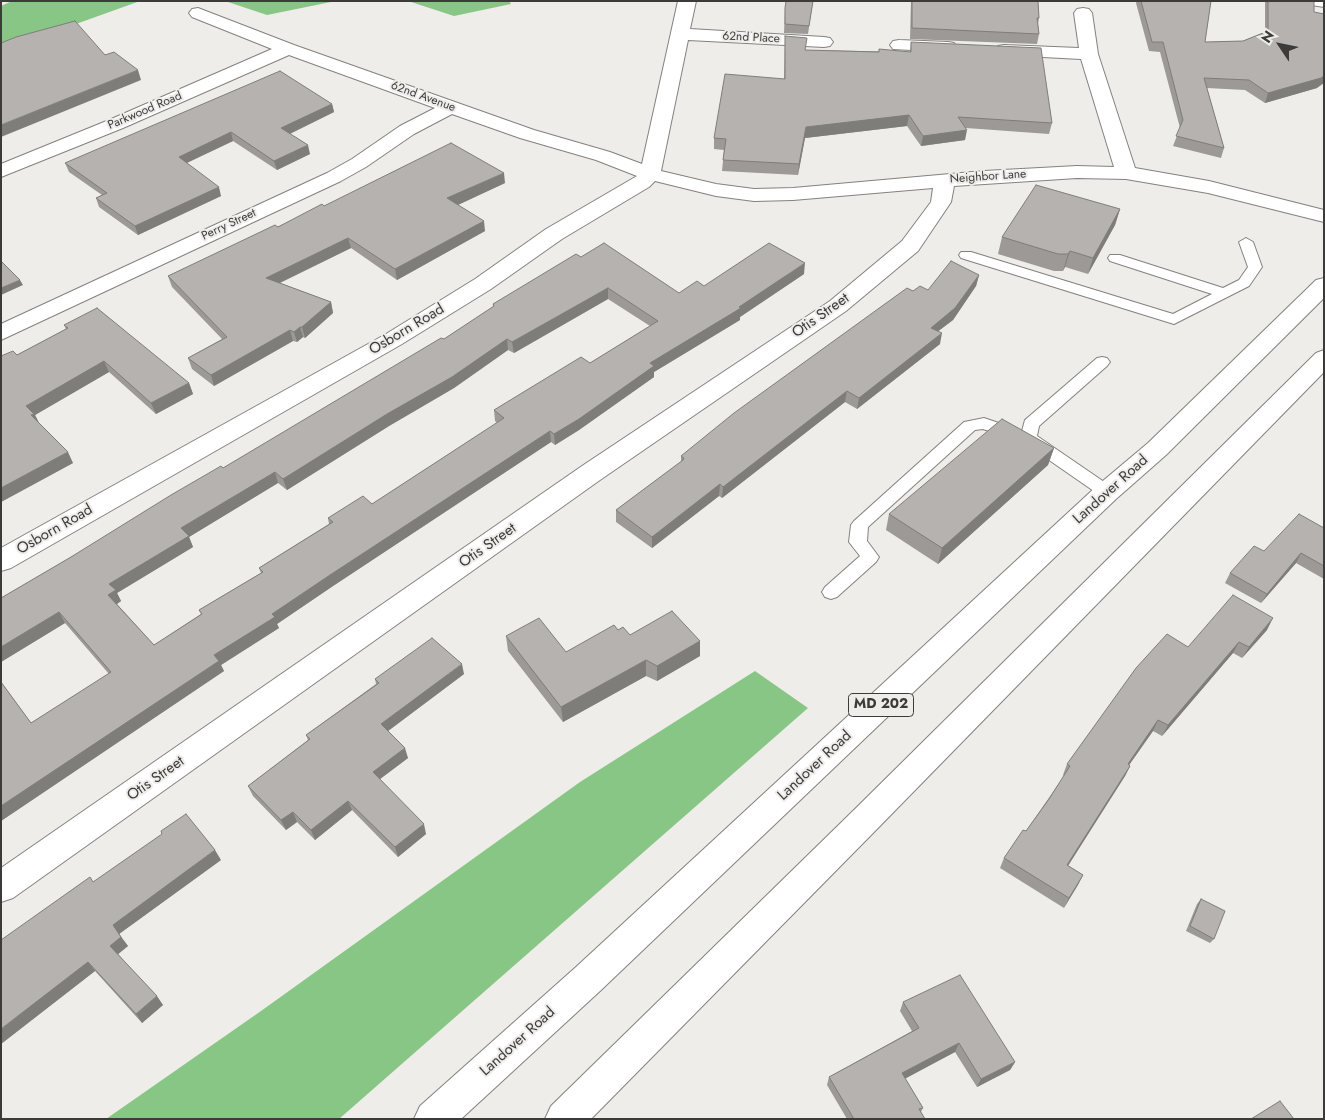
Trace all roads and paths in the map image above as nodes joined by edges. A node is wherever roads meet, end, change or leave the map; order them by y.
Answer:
1 (687, 1) edge
2 (1317, 1) edge
3 (1324, 2) edge
4 (198, 13) dead end
5 (1084, 13) dead end
6 (679, 34) junction
7 (824, 42) dead end
8 (899, 45) dead end
9 (966, 48) edge
10 (288, 49) junction
11 (985, 49) edge
12 (1089, 54) junction
13 (450, 107) junction
14 (1, 171) edge
15 (1126, 173) junction
16 (650, 174) junction
17 (945, 180) junction
18 (1324, 216) edge
19 (1246, 242) dead end
20 (966, 256) dead end
21 (1115, 258) dead end
22 (1324, 286) edge
23 (1224, 293) junction
24 (1, 333) edge
25 (1324, 358) edge
26 (1102, 362) dead end
27 (1028, 438) junction
28 (1106, 492) junction
29 (1, 561) edge
30 (832, 592) dead end
31 (1, 887) edge
32 (433, 1119) edge
33 (564, 1119) edge

1 - 6 street
2 - 3 street
4 - 10 street, 62nd Avenue
5 - 12 street
6 - 7 street, 62nd Place
6 - 16 street
8 - 9 street
10 - 13 street, 62nd Avenue
10 - 14 street, Parkwood Road
11 - 12 street
12 - 15 street
13 - 16 street, 62nd Avenue
13 - 24 street, Perry Street
15 - 17 street, Neighbor Lane
15 - 18 street, Neighbor Lane
16 - 17 street, Neighbor Lane
16 - 29 street, Osborn Road
17 - 31 street, Otis Street
19 - 23 lane
20 - 23 lane
21 - 23 lane
22 - 28 street, Landover Road / MD 202
25 - 33 street
26 - 27 lane
27 - 28 lane
27 - 30 lane
28 - 32 street, Landover Road / MD 202

